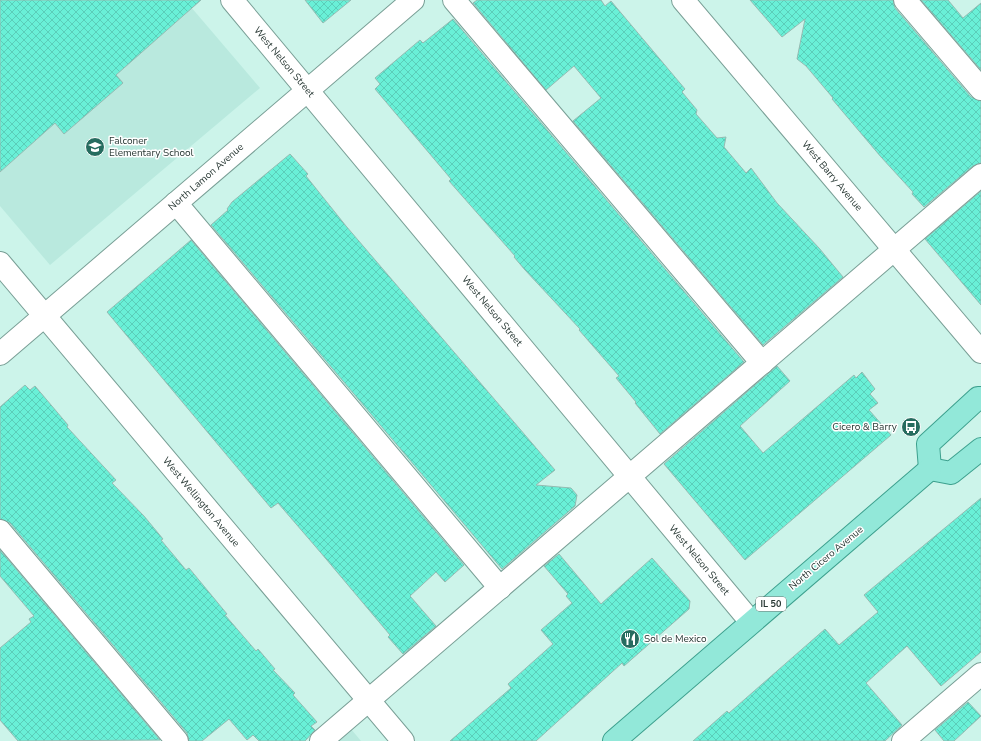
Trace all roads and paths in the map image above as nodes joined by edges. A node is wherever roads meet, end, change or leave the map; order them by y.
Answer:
1 (232, 0) edge
2 (413, 0) edge
3 (454, 0) edge
4 (683, 0) edge
5 (906, 0) edge
6 (981, 89) edge
7 (308, 90) junction
8 (981, 175) edge
9 (176, 203) junction
10 (894, 250) junction
11 (0, 263) edge
12 (44, 316) junction
13 (981, 352) edge
14 (0, 354) edge
15 (762, 363) junction
16 (981, 398) edge
17 (981, 450) edge
18 (930, 469) junction
19 (630, 476) junction
20 (0, 531) edge
21 (500, 588) junction
22 (751, 622) junction
23 (981, 674) edge
24 (369, 700) junction
25 (177, 741) edge
26 (321, 741) edge
27 (403, 741) edge
28 (614, 741) edge
29 (903, 741) edge

1 - 7 street, West Nelson Street
2 - 7 street, North Lamon Avenue
3 - 15 street
4 - 10 street, West Barry Avenue
5 - 6 street
7 - 9 street, North Lamon Avenue
7 - 19 street, West Nelson Street
8 - 10 street
9 - 12 street, North Lamon Avenue
9 - 21 street
10 - 13 street, West Barry Avenue
10 - 15 street
11 - 12 street, West Wellington Avenue
12 - 14 street, North Lamon Avenue
12 - 24 street, West Wellington Avenue
15 - 19 street
16 - 18 main road
17 - 18 main road
18 - 22 main road, North Cicero Avenue / IL 50
19 - 21 street
19 - 22 street, West Nelson Street
20 - 25 street
21 - 24 street
22 - 28 main road, North Cicero Avenue / IL 50
23 - 29 street
24 - 26 street
24 - 27 street, West Wellington Avenue

